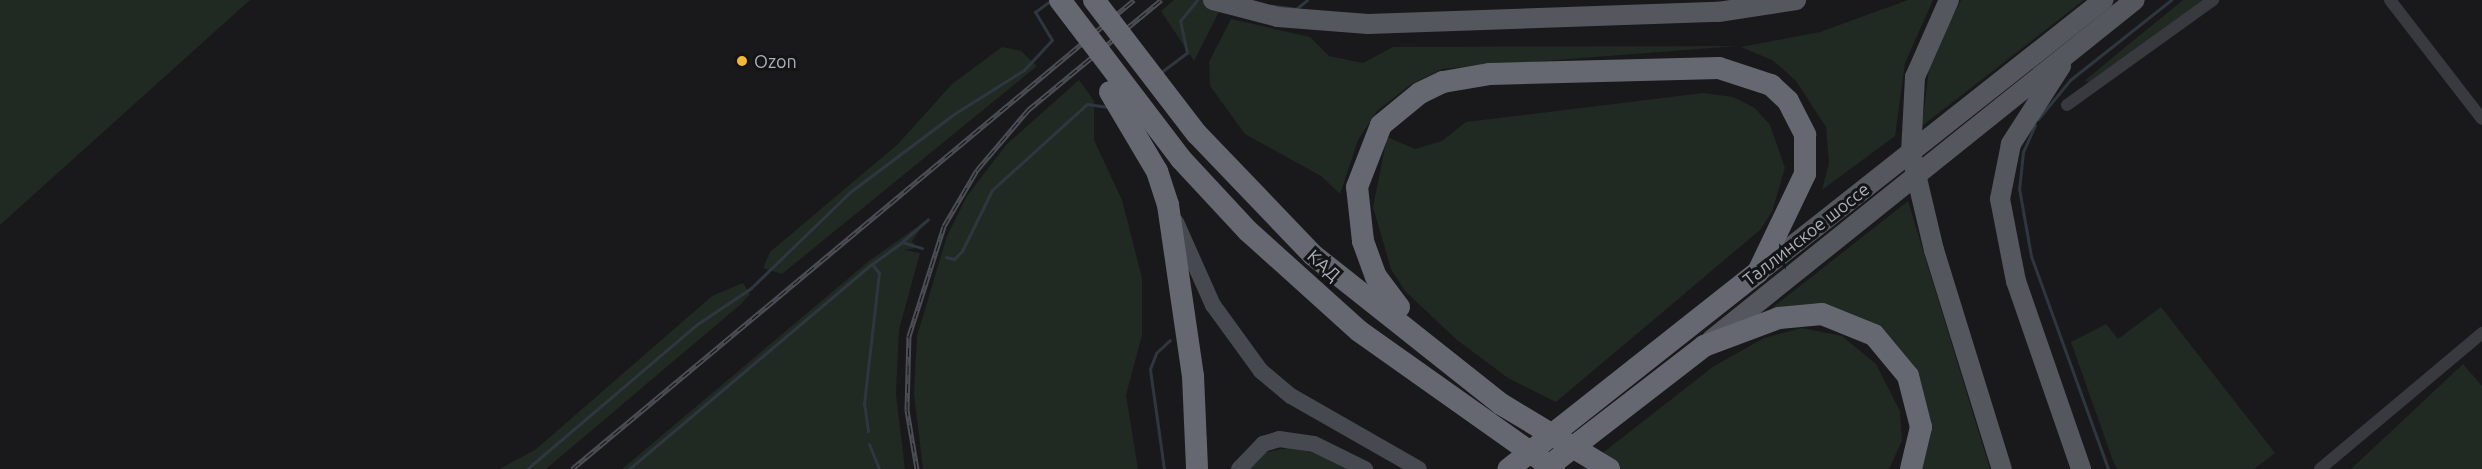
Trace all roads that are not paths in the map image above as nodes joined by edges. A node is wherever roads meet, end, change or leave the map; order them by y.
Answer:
1 (1050, 0) edge
2 (1060, 0) edge
3 (1094, 0) edge
4 (1213, 0) edge
5 (1796, 0) edge
6 (1949, 0) edge
7 (2103, 0) edge
8 (2135, 0) edge
9 (2213, 0) edge
10 (2390, 0) edge
11 (2073, 49) junction
12 (2067, 105) dead end
13 (2482, 119) edge
14 (1168, 205) junction
15 (1758, 272) junction
16 (2482, 333) edge
17 (1704, 346) junction
18 (1988, 416) junction
19 (1197, 469) edge
20 (1239, 469) edge
21 (1365, 469) edge
22 (1419, 469) edge
23 (1509, 469) edge
24 (1545, 469) edge
25 (1554, 469) edge
26 (1611, 469) edge
27 (1911, 469) edge
28 (2002, 469) edge
29 (2008, 469) edge
30 (2081, 469) edge
31 (2320, 469) edge

1 - 14 highway, bridge
2 - 25 highway, КАД, bridge
3 - 26 highway, КАД, bridge
4 - 5 main road
6 - 18 main road, bridge
7 - 15 main road, Таллинское шоссе
8 - 11 main road, Таллинское шоссе
9 - 12 street
10 - 13 street
11 - 17 main road, Таллинское шоссе
11 - 30 main road
14 - 19 highway
14 - 22 main road
15 - 23 highway, Таллинское шоссе
15 - 26 highway, bridge
16 - 31 street
17 - 24 highway, Таллинское шоссе
17 - 27 highway
18 - 28 main road
18 - 29 street
20 - 21 main road

